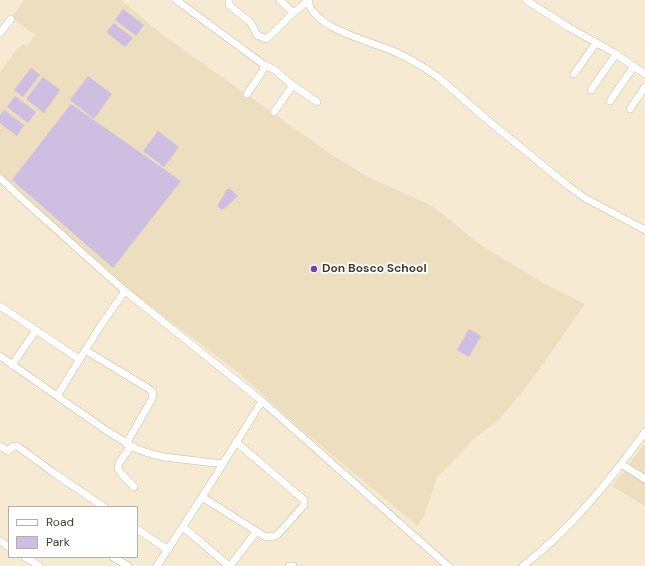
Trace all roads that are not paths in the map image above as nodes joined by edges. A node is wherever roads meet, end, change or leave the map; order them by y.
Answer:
1 (176, 0) edge
2 (228, 0) edge
3 (280, 0) edge
4 (308, 0) edge
5 (526, 0) edge
6 (293, 13) junction
7 (11, 19) dead end
8 (0, 34) edge
9 (596, 43) junction
10 (616, 54) junction
11 (263, 64) junction
12 (634, 66) junction
13 (574, 74) dead end
14 (645, 74) edge
15 (291, 84) junction
16 (591, 90) dead end
17 (644, 90) edge
18 (247, 94) dead end
19 (610, 101) dead end
20 (317, 102) dead end
21 (630, 109) dead end
22 (274, 112) dead end
23 (0, 178) edge
24 (645, 230) edge
25 (125, 291) junction
26 (0, 306) edge
27 (36, 330) junction
28 (84, 350) junction
29 (0, 356) edge
30 (79, 359) junction
31 (12, 365) junction
32 (57, 396) junction
33 (262, 401) junction
34 (645, 432) edge
35 (236, 442) junction
36 (129, 445) junction
37 (0, 446) edge
38 (223, 464) junction
39 (622, 464) junction
40 (645, 479) edge
41 (134, 487) dead end
42 (202, 497) junction
43 (103, 506) edge
44 (183, 527) junction
45 (140, 528) edge
46 (256, 532) junction
47 (169, 549) junction
48 (27, 558) edge
49 (115, 558) edge
50 (39, 566) edge
51 (128, 566) edge
52 (157, 566) edge
53 (230, 566) edge
54 (289, 566) edge
55 (293, 566) edge
56 (448, 566) edge
57 (523, 566) edge

1 - 11 street
2 - 6 street
3 - 6 street
4 - 6 street
4 - 24 street
5 - 9 street
7 - 8 street
9 - 10 street
9 - 13 street
10 - 12 street
10 - 16 street
11 - 15 street
11 - 18 street
12 - 14 street
12 - 19 street
15 - 20 street
15 - 22 street
17 - 21 street
23 - 25 street
25 - 28 street
25 - 33 street
26 - 27 street
27 - 30 street
27 - 31 street
28 - 30 street
28 - 36 street
29 - 31 street
30 - 32 street
31 - 32 street
32 - 36 street
33 - 35 street
33 - 56 street
34 - 39 street
35 - 38 street
35 - 46 street
36 - 38 street
36 - 41 street
37 - 43 street
38 - 42 street
39 - 40 street
39 - 57 street
42 - 44 street
42 - 46 street
44 - 47 street
44 - 53 street
45 - 47 street
46 - 53 street
47 - 52 street
48 - 50 street
49 - 51 street
54 - 55 street

